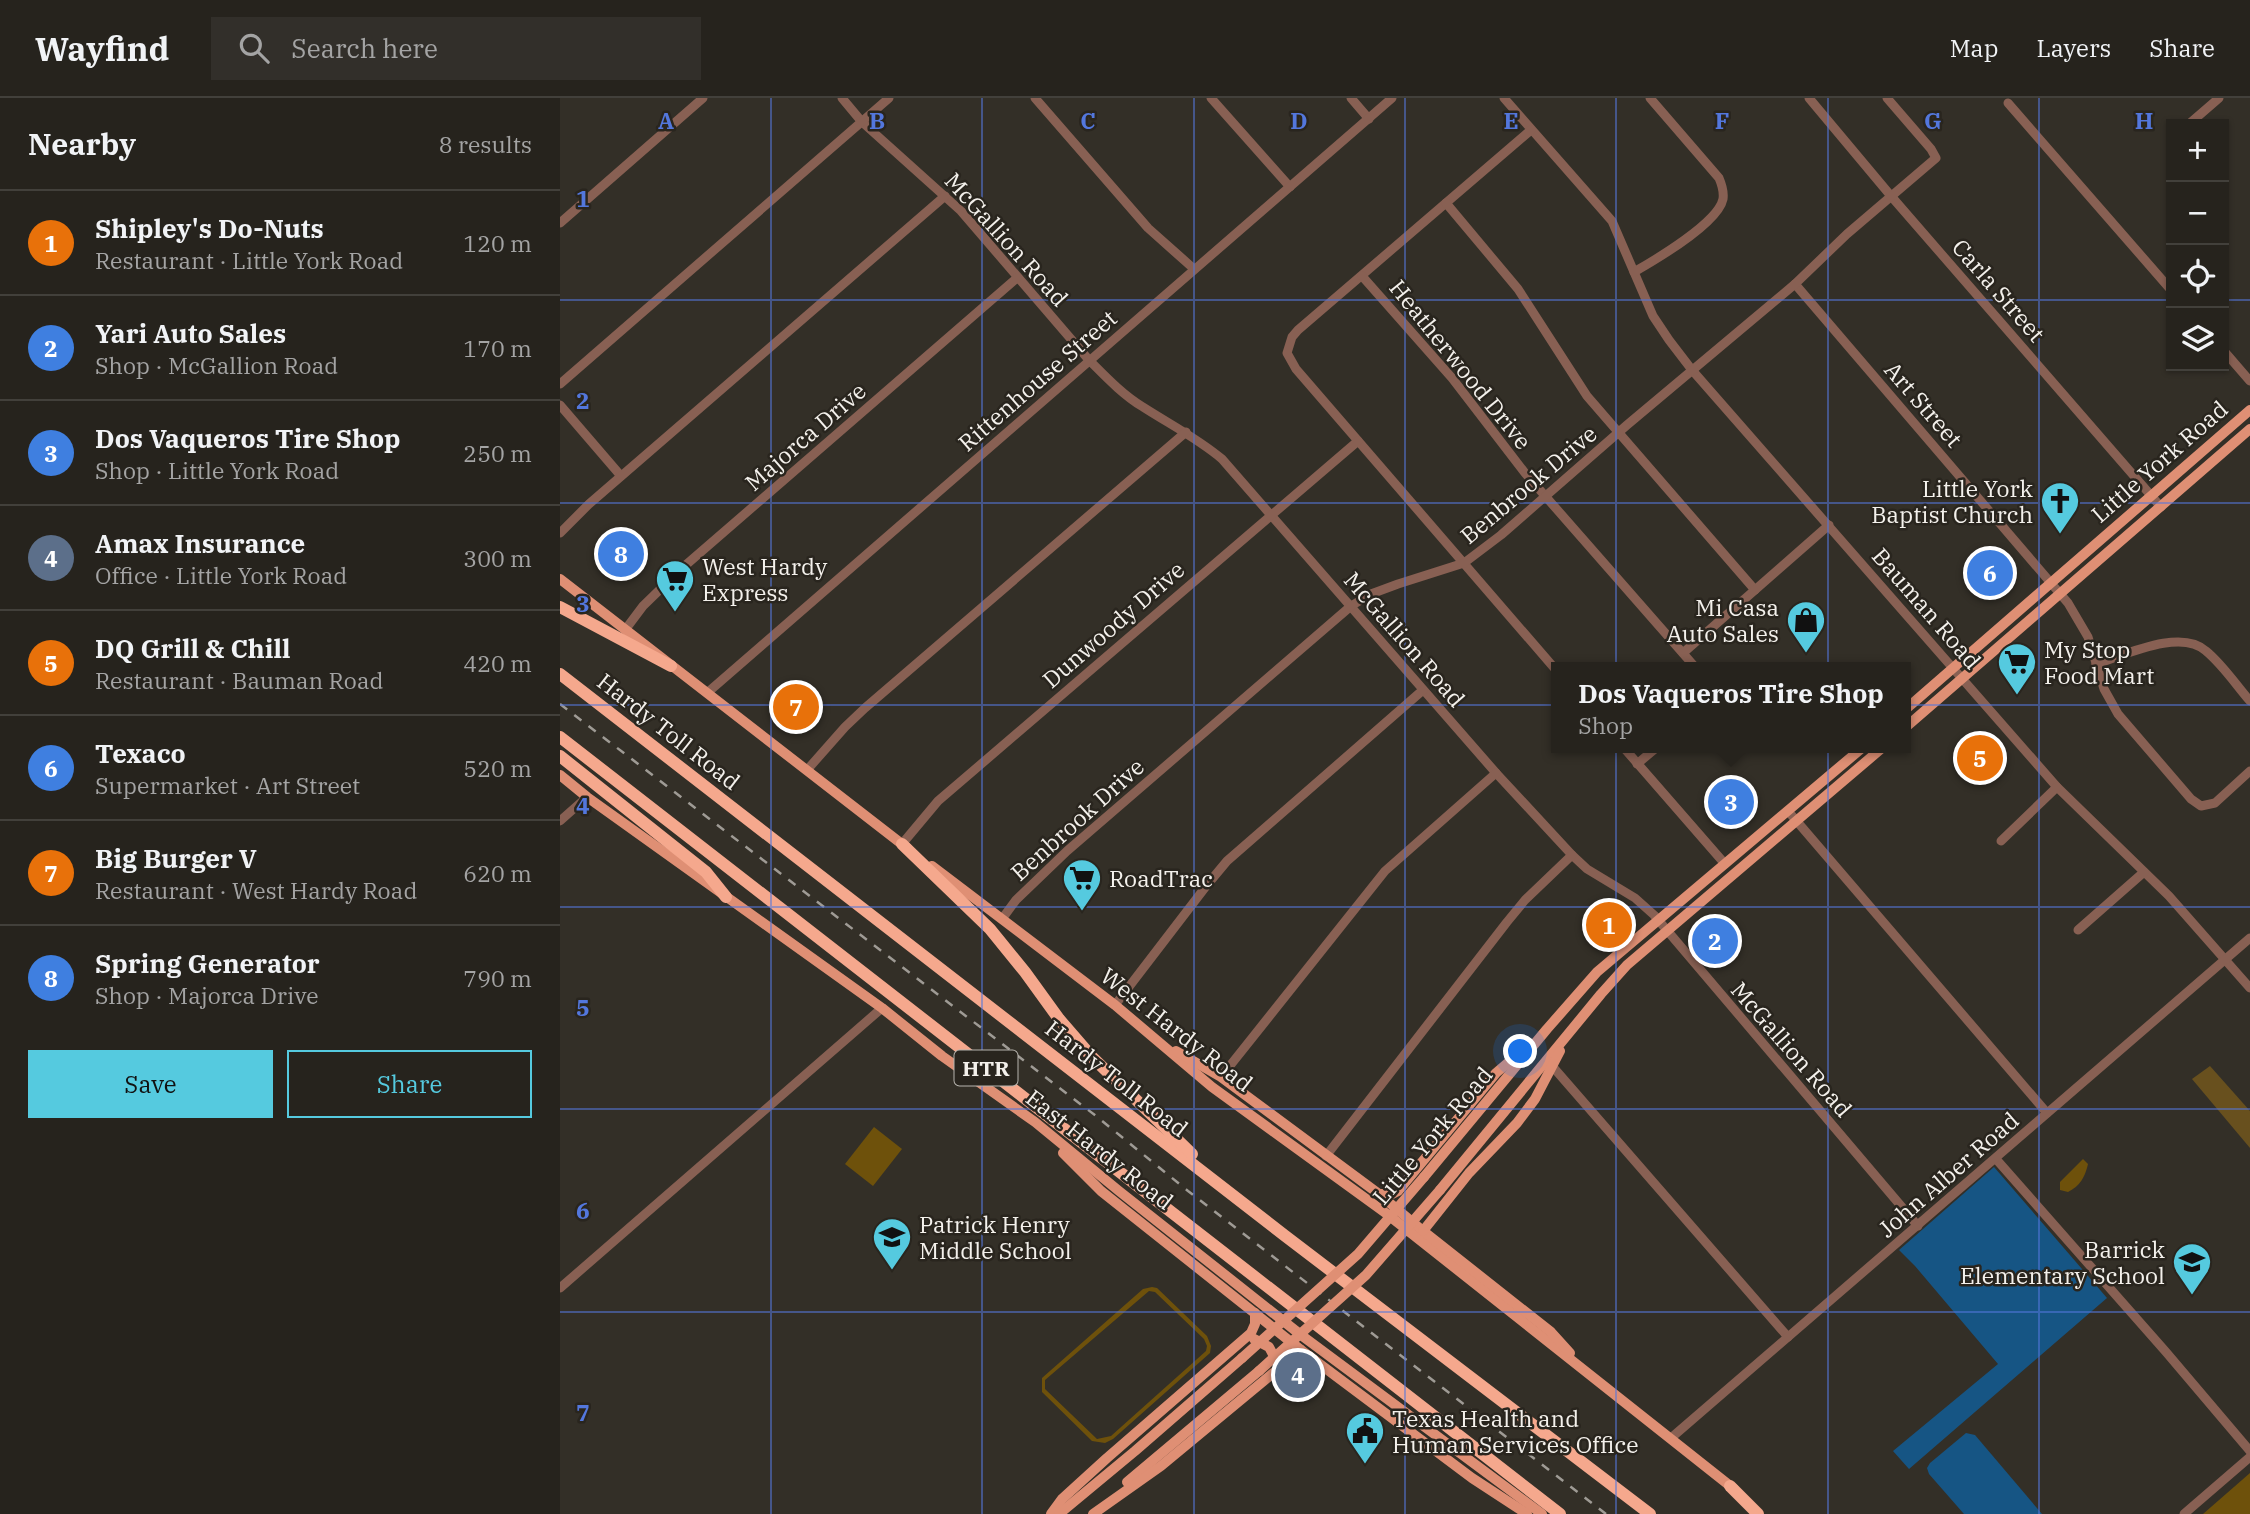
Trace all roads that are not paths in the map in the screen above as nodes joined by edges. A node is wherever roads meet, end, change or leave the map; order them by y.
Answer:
1 (703, 98) edge
2 (842, 98) edge
3 (889, 98) edge
4 (1035, 98) edge
5 (1211, 98) edge
6 (1351, 98) edge
7 (1392, 98) edge
8 (1504, 98) edge
9 (1650, 98) edge
10 (1809, 98) edge
11 (1887, 98) edge
12 (2219, 98) edge
13 (2008, 103) dead end
14 (1369, 119) junction
15 (2195, 119) edge
16 (862, 122) junction
17 (1531, 130) junction
18 (1290, 187) junction
19 (945, 195) junction
20 (1891, 196) junction
21 (1446, 202) junction
22 (560, 223) edge
23 (1194, 269) junction
24 (1634, 272) junction
25 (1362, 276) junction
26 (1017, 278) junction
27 (1795, 284) junction
28 (2166, 284) edge
29 (2229, 357) edge
30 (1089, 360) junction
31 (1692, 370) junction
32 (2250, 381) edge
33 (560, 384) edge
34 (560, 405) edge
35 (2250, 410) edge
36 (2250, 429) edge
37 (1186, 432) junction
38 (1619, 433) junction
39 (1357, 441) junction
40 (621, 476) junction
41 (1545, 496) junction
42 (2152, 496) junction
43 (2161, 506) junction
44 (1270, 514) junction
45 (1829, 525) junction
46 (560, 533) edge
47 (1464, 563) junction
48 (560, 579) edge
49 (2052, 583) junction
50 (1755, 590) junction
51 (2060, 594) junction
52 (1351, 606) junction
53 (560, 607) edge
54 (625, 630) junction
55 (1683, 653) junction
56 (1691, 662) edge
57 (1551, 664) edge
58 (2096, 664) junction
59 (671, 666) junction
60 (1954, 668) junction
61 (560, 674) edge
62 (1963, 678) junction
63 (1423, 690) junction
64 (707, 692) junction
65 (2250, 701) edge
66 (1911, 705) edge
67 (1911, 723) edge
68 (560, 737) edge
69 (1628, 753) edge
70 (1650, 753) edge
71 (1856, 753) edge
72 (1876, 753) edge
73 (560, 756) edge
74 (1637, 764) junction
75 (807, 770) junction
76 (2250, 771) edge
77 (1496, 773) junction
78 (560, 775) edge
79 (2057, 787) junction
80 (587, 797) junction
81 (1788, 811) junction
82 (560, 821) edge
83 (1797, 822) junction
84 (2001, 841) dead end
85 (902, 844) junction
86 (1572, 855) junction
87 (1725, 864) junction
88 (2144, 872) junction
89 (726, 897) junction
90 (1002, 919) junction
91 (1657, 920) junction
92 (2078, 930) dead end
93 (1667, 932) junction
94 (2250, 938) edge
95 (2225, 960) junction
96 (2250, 988) edge
97 (1115, 1005) junction
98 (882, 1009) junction
99 (1547, 1029) junction
100 (1155, 1039) junction
101 (1566, 1039) junction
102 (1553, 1067) junction
103 (1221, 1077) junction
104 (2047, 1113) junction
105 (1035, 1122) junction
106 (1326, 1156) junction
107 (1996, 1158) junction
108 (1405, 1183) junction
109 (1380, 1194) junction
110 (1445, 1203) junction
111 (1248, 1207) junction
112 (1391, 1218) junction
113 (1918, 1226) junction
114 (1407, 1230) junction
115 (1423, 1231) junction
116 (560, 1288) edge
117 (1255, 1313) junction
118 (1283, 1321) junction
119 (1301, 1335) junction
120 (1788, 1337) junction
121 (1241, 1341) junction
122 (1301, 1349) junction
123 (1276, 1371) junction
124 (1588, 1374) junction
125 (1671, 1438) junction
126 (2250, 1451) edge
127 (2250, 1457) edge
128 (1730, 1486) junction
129 (1051, 1514) edge
130 (1059, 1514) edge
131 (1091, 1514) edge
132 (1527, 1514) edge
133 (1542, 1514) edge
134 (1560, 1514) edge
135 (1650, 1514) edge
136 (1758, 1514) edge
137 (1767, 1514) edge
138 (2184, 1514) edge

1 - 22 street
2 - 16 street, McGallion Road
3 - 16 street
4 - 23 street
5 - 18 street
6 - 14 street
7 - 14 street, Rittenhouse Street
8 - 17 street, Bauman Road
9 - 24 street
10 - 20 street, Carla Street
11 - 20 street, Benbrook Drive
12 - 15 street
13 - 28 street
14 - 18 street, Rittenhouse Street
16 - 19 street, McGallion Road
16 - 33 street
17 - 21 street
17 - 24 street, Bauman Road
18 - 23 street, Rittenhouse Street
19 - 26 street, McGallion Road
19 - 40 street
20 - 27 street, Benbrook Drive
20 - 42 street, Carla Street
21 - 25 street
21 - 38 street
23 - 30 street, Rittenhouse Street
24 - 31 street, Bauman Road
25 - 39 street
25 - 41 street, Heatherwood Drive
26 - 30 street, McGallion Road
26 - 54 street, Majorca Drive
27 - 31 street, Benbrook Drive
27 - 49 street, Art Street
29 - 32 street
30 - 37 street, McGallion Road
30 - 64 street, Rittenhouse Street
31 - 38 street, Benbrook Drive
31 - 45 street, Bauman Road
34 - 40 street
35 - 42 main road, Little York Road
36 - 43 main road, Little York Road
37 - 44 street, McGallion Road
37 - 75 street
38 - 41 street, Benbrook Drive
38 - 50 street
39 - 44 street, Dunwoody Drive
39 - 47 street
40 - 46 street
41 - 47 street, Benbrook Drive
41 - 55 street, Heatherwood Drive
42 - 43 street, Carla Street
42 - 49 main road, Little York Road
43 - 51 main road, Little York Road
44 - 52 street, McGallion Road
44 - 85 street, Dunwoody Drive
45 - 50 street
45 - 60 street, Bauman Road
47 - 52 street, Benbrook Drive
47 - 57 street
48 - 54 main road, West Hardy Road
49 - 51 street, Art Street
49 - 60 main road, Little York Road
50 - 55 street
51 - 58 street, Art Street
51 - 62 main road, Little York Road
52 - 63 street, McGallion Road
52 - 90 street, Benbrook Drive
53 - 59 highway
54 - 59 main road, West Hardy Road
55 - 56 street, Heatherwood Drive
58 - 65 street
58 - 76 street, Art Street
59 - 64 main road, West Hardy Road
60 - 62 street, Bauman Road
60 - 66 main road, Little York Road
61 - 111 highway, Hardy Toll Road / HTR
62 - 67 main road, Little York Road
62 - 79 street, Bauman Road
63 - 77 street, McGallion Road
63 - 97 street
64 - 75 main road, West Hardy Road
68 - 134 highway, HTR
69 - 74 street
70 - 74 street
71 - 81 main road, Little York Road
72 - 83 main road, Little York Road
73 - 89 highway
74 - 87 street
75 - 85 main road, West Hardy Road
77 - 86 street, McGallion Road
77 - 103 street
78 - 80 main road, East Hardy Road
79 - 84 street
79 - 88 street, Bauman Road
80 - 82 street
80 - 89 main road, East Hardy Road
81 - 83 street
81 - 87 main road, Little York Road
83 - 93 main road, Little York Road
83 - 104 street
85 - 90 main road, West Hardy Road
85 - 111 highway
86 - 91 street, McGallion Road
86 - 106 street
87 - 91 main road, Little York Road
88 - 92 street
88 - 95 street, Bauman Road
89 - 98 main road, East Hardy Road
90 - 97 main road, West Hardy Road
91 - 93 street, McGallion Road
91 - 99 main road, Little York Road
93 - 101 main road, Little York Road
93 - 113 street, McGallion Road
94 - 95 street, John Alber Road
95 - 96 street, Bauman Road
95 - 104 street, John Alber Road
97 - 100 main road, West Hardy Road
98 - 105 main road, East Hardy Road
98 - 116 street
99 - 108 main road
99 - 112 main road, Little York Road, bridge
100 - 103 main road
100 - 112 main road, West Hardy Road
101 - 102 main road
101 - 114 main road, Little York Road, bridge
102 - 110 main road
102 - 120 street
103 - 106 main road
104 - 107 street, John Alber Road
105 - 117 main road
105 - 118 main road, East Hardy Road
106 - 109 main road
107 - 113 street, John Alber Road
107 - 126 street
108 - 109 main road
108 - 110 main road
109 - 115 main road
110 - 115 main road
111 - 135 highway, Hardy Toll Road / HTR
112 - 114 main road, West Hardy Road, bridge
112 - 118 main road, Little York Road, bridge
113 - 120 street, John Alber Road
114 - 119 main road, Little York Road, bridge
114 - 124 main road, West Hardy Road
115 - 124 main road
117 - 121 main road
117 - 122 main road
118 - 119 main road, East Hardy Road, bridge
118 - 130 main road, Little York Road, bridge
119 - 131 main road, Little York Road, bridge
119 - 133 main road, East Hardy Road
120 - 125 street, John Alber Road
121 - 123 main road
121 - 129 main road
122 - 123 main road
122 - 132 main road
123 - 131 main road
124 - 125 main road, West Hardy Road
125 - 128 main road, West Hardy Road
127 - 138 street
128 - 136 highway
128 - 137 main road, West Hardy Road

